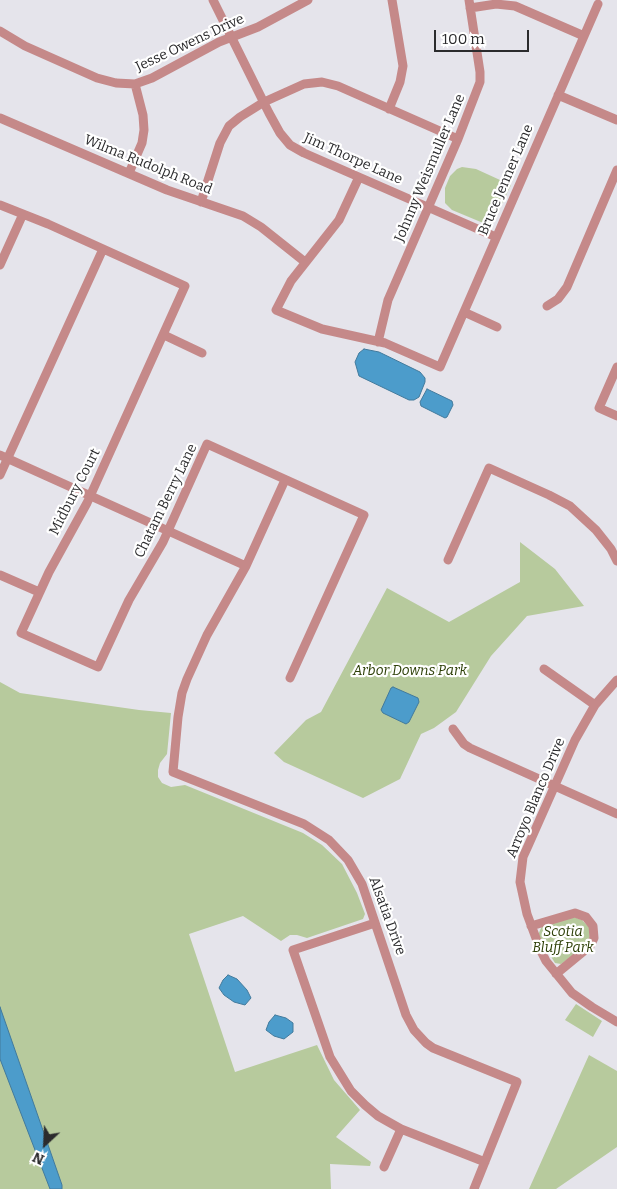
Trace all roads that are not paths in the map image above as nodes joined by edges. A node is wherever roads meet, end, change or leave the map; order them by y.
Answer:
1 (308, 0) edge
2 (392, 0) edge
3 (213, 1) edge
4 (469, 4) edge
5 (598, 4) dead end
6 (0, 31) edge
7 (584, 36) junction
8 (232, 37) junction
9 (135, 84) junction
10 (558, 95) junction
11 (264, 102) junction
12 (389, 109) junction
13 (0, 118) edge
14 (617, 120) edge
15 (458, 139) junction
16 (617, 170) edge
17 (129, 173) junction
18 (359, 177) junction
19 (202, 202) junction
20 (0, 205) edge
21 (428, 207) junction
22 (22, 214) junction
23 (496, 237) junction
24 (103, 249) junction
25 (305, 262) junction
26 (0, 265) edge
27 (546, 306) dead end
28 (464, 312) junction
29 (497, 327) dead end
30 (164, 335) junction
31 (378, 342) junction
32 (202, 353) dead end
33 (617, 368) edge
34 (617, 416) edge
35 (4, 456) edge
36 (0, 475) edge
37 (285, 480) junction
38 (91, 495) junction
39 (168, 531) junction
40 (614, 547) edge
41 (448, 560) dead end
42 (617, 561) edge
43 (246, 566) junction
44 (0, 575) edge
45 (39, 592) junction
46 (98, 668) joint
47 (544, 669) dead end
48 (290, 678) dead end
49 (617, 680) edge
50 (595, 706) junction
51 (452, 730) dead end
52 (554, 786) junction
53 (617, 814) edge
54 (375, 923) junction
55 (531, 926) junction
56 (556, 974) junction
57 (617, 1022) edge
58 (401, 1129) junction
59 (485, 1162) junction
60 (384, 1167) dead end
61 (474, 1189) edge

1 - 8 street, Jesse Owens Drive
2 - 12 street
3 - 8 street, Jim Thorpe Lane
4 - 7 street
4 - 15 street, Johnny Weismuller Lane
5 - 7 street, Bruce Jenner Lane
6 - 9 street, Jesse Owens Drive
7 - 10 street, Bruce Jenner Lane
8 - 9 street, Jesse Owens Drive
8 - 11 street, Jim Thorpe Lane
9 - 17 street
10 - 14 street
10 - 23 street, Bruce Jenner Lane
11 - 12 street
11 - 18 street, Jim Thorpe Lane
11 - 19 street
12 - 15 street
13 - 17 street, Wilma Rudolph Road
15 - 21 street, Johnny Weismuller Lane
16 - 27 street
17 - 19 street, Wilma Rudolph Road
18 - 21 street, Jim Thorpe Lane
18 - 25 street
19 - 25 street, Wilma Rudolph Road
20 - 22 street
21 - 23 street, Jim Thorpe Lane
21 - 31 street, Johnny Weismuller Lane
22 - 24 street
22 - 26 street
23 - 28 street, Bruce Jenner Lane
24 - 30 street, Midbury Court
24 - 35 street
25 - 31 street
28 - 29 street
28 - 31 street, Bruce Jenner Lane
30 - 32 street
30 - 38 street, Midbury Court
33 - 34 street
35 - 36 street
35 - 38 street
37 - 39 street, Chatam Berry Lane
37 - 43 street
37 - 48 street, Chatam Berry Lane
38 - 39 street
38 - 45 street, Midbury Court
39 - 43 street
39 - 46 street, Chatam Berry Lane
40 - 41 street
40 - 42 street
43 - 54 street, Alsatia Drive
44 - 45 street
45 - 46 street, Midbury Court
47 - 50 street
49 - 50 street, Arroyo Blanco Drive
50 - 52 street, Arroyo Blanco Drive
51 - 52 street
52 - 53 street
52 - 55 street, Arroyo Blanco Drive
54 - 58 street
54 - 59 street, Alsatia Drive
55 - 56 street, Arroyo Blanco Drive
55 - 56 street
56 - 57 street, Arroyo Blanco Drive
58 - 59 street
58 - 60 street
59 - 61 street

